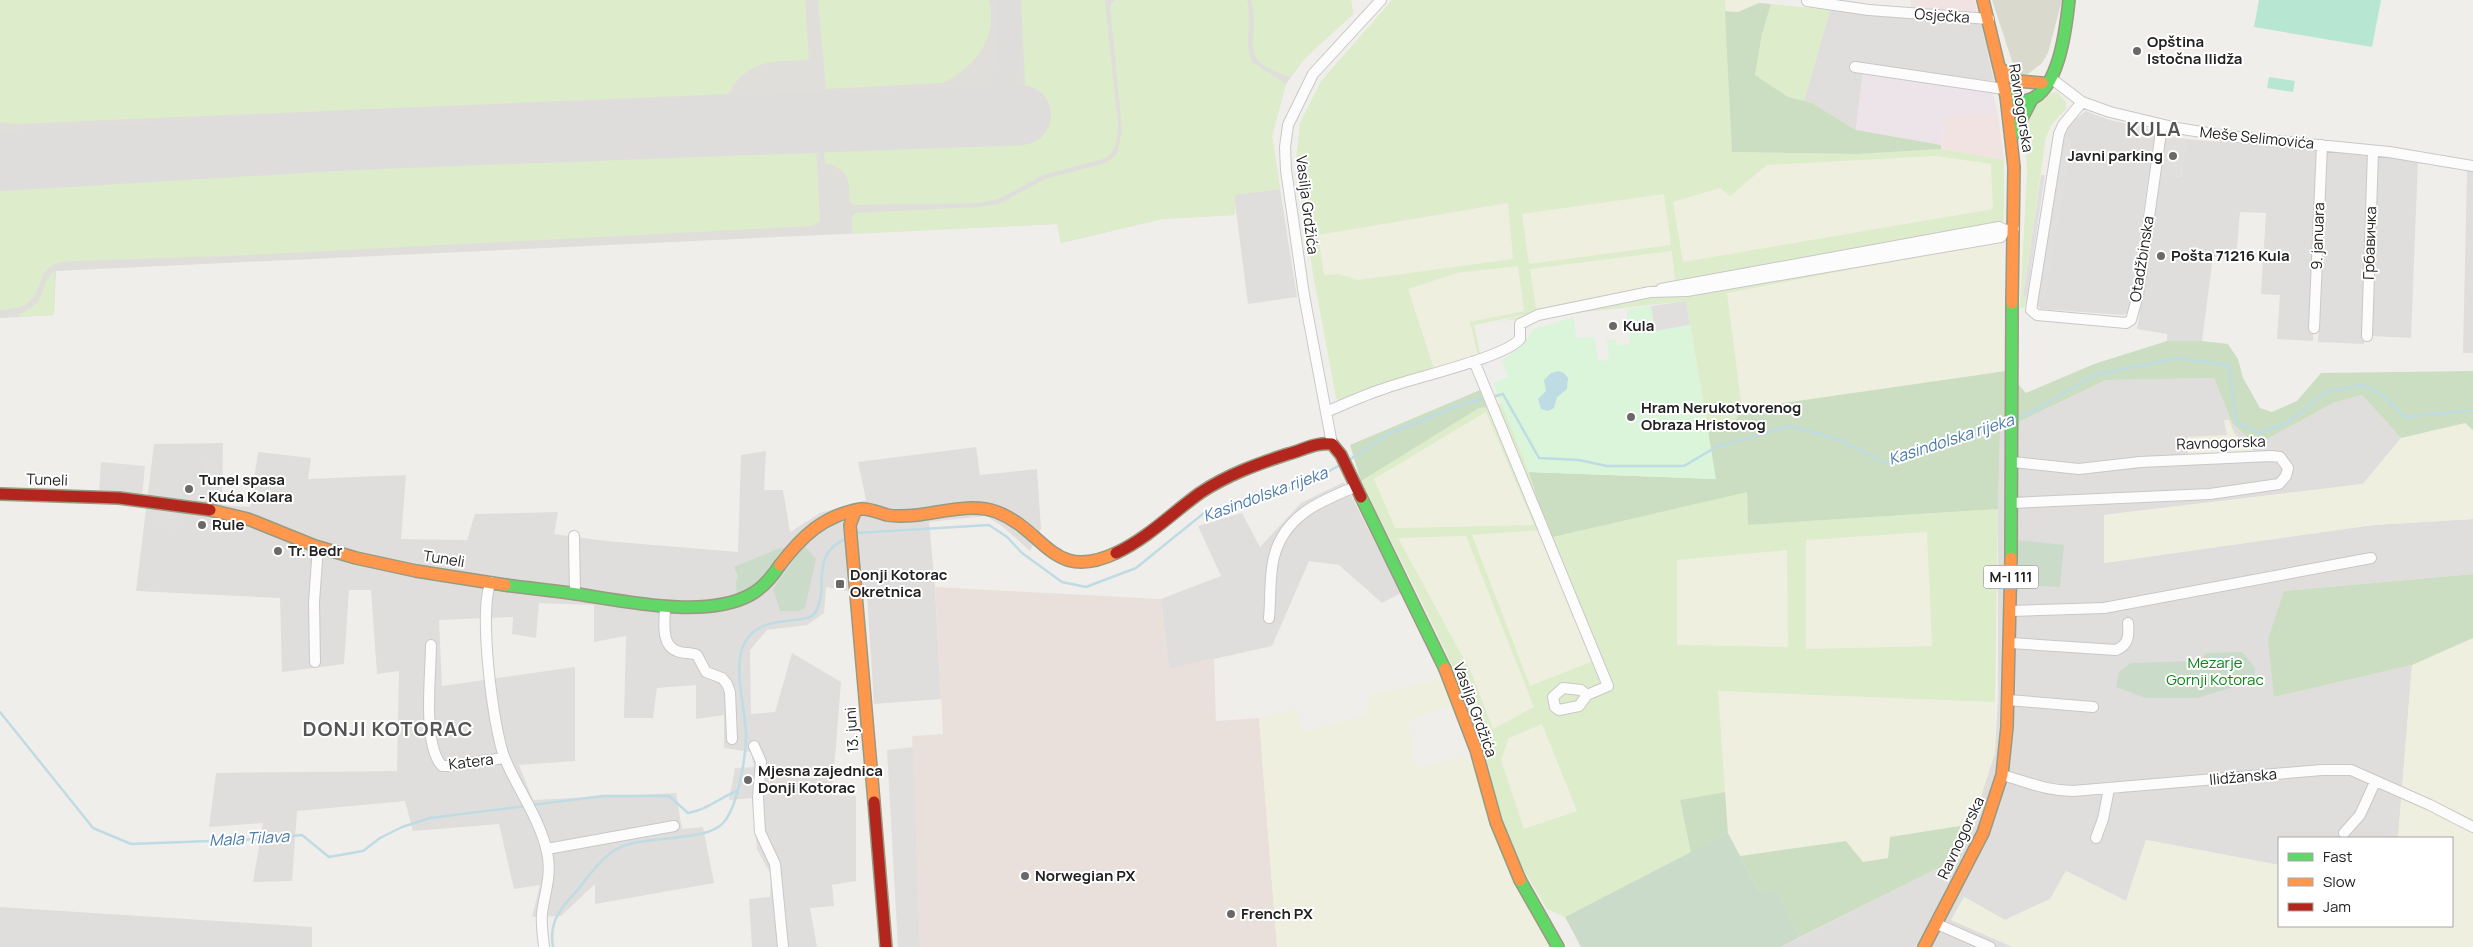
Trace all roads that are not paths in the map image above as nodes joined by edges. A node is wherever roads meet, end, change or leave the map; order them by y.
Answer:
1 (1382, 0) edge
2 (1983, 0) edge
3 (2069, 0) edge
4 (1807, 1) edge
5 (1989, 19) junction
6 (1855, 67) dead end
7 (2000, 68) junction
8 (2047, 81) junction
9 (2005, 92) junction
10 (2032, 99) junction
11 (2082, 102) junction
12 (2162, 125) junction
13 (2012, 137) junction
14 (2322, 145) junction
15 (2373, 151) junction
16 (2473, 166) edge
17 (2010, 230) junction
18 (2031, 310) joint
19 (2314, 328) dead end
20 (2367, 336) dead end
21 (1474, 361) junction
22 (1326, 412) junction
23 (1332, 444) junction
24 (2013, 462) junction
25 (1354, 484) junction
26 (0, 494) edge
27 (2012, 503) junction
28 (855, 512) junction
29 (574, 536) dead end
30 (318, 547) junction
31 (2371, 558) dead end
32 (492, 582) junction
33 (574, 594) junction
34 (665, 606) junction
35 (2011, 611) junction
36 (1269, 618) dead end
37 (2128, 622) dead end
38 (2010, 643) junction
39 (431, 645) dead end
40 (315, 662) dead end
41 (1587, 695) dead end
42 (2008, 700) junction
43 (2093, 707) dead end
44 (732, 739) dead end
45 (754, 746) dead end
46 (504, 758) junction
47 (2002, 776) junction
48 (2374, 782) junction
49 (2109, 789) junction
50 (674, 826) dead end
51 (2473, 827) edge
52 (2344, 833) dead end
53 (2096, 838) dead end
54 (546, 849) junction
55 (1937, 924) junction
56 (544, 947) edge
57 (783, 947) edge
58 (886, 947) edge
59 (1558, 947) edge
60 (1924, 947) edge
61 (1990, 947) edge

1 - 22 street, Vasilja Grdžića
2 - 5 street, Ravnogorska / M-I 111
3 - 8 street
4 - 5 street, Osječka
5 - 7 street, Ravnogorska / M-I 111
6 - 9 street
7 - 8 street
7 - 9 street, Ravnogorska / M-I 111
8 - 9 street
8 - 10 street
8 - 11 street, Meše Selimovića
9 - 10 street
9 - 13 street, Ravnogorska / M-I 111
10 - 13 street
11 - 12 street, Meše Selimovića
11 - 18 street, Ravnogorska
12 - 14 street, Meše Selimovića
12 - 18 street, Otadžbinska
13 - 17 street, Ravnogorska / M-I 111
14 - 15 street, Meše Selimovića
14 - 19 street, 9. januara
15 - 16 street, Meše Selimovića
15 - 20 street, Грбавичка
17 - 21 street
17 - 24 street, Ravnogorska / M-I 111
21 - 22 street
21 - 41 street
22 - 23 street, Vasilja Grdžića
23 - 25 street, Vasilja Grdžića
23 - 28 street, Tuneli
24 - 27 street, Ravnogorska / M-I 111
24 - 27 street, Ravnogorska
25 - 36 street
25 - 59 street, Vasilja Grdžića
26 - 30 street, Tuneli
27 - 35 street, Ravnogorska / M-I 111
28 - 34 street, Tuneli
28 - 58 street, 13. juni
29 - 33 street
30 - 32 street, Tuneli
30 - 40 street
31 - 35 street
32 - 33 street, Tuneli
32 - 46 street, Katera
33 - 34 street, Tuneli
34 - 44 street
35 - 38 street, Ravnogorska / M-I 111
37 - 38 street
38 - 42 street, Ravnogorska / M-I 111
39 - 46 street, Katera
42 - 43 street
42 - 47 street, Ravnogorska / M-I 111
45 - 57 street
46 - 54 street, Katera
47 - 49 street, Ilidžanska
47 - 55 street, Ravnogorska / M-I 111
48 - 49 street, Ilidžanska
48 - 51 street, Ilidžanska
48 - 52 street
49 - 53 street
50 - 54 street
54 - 56 street, Katera
55 - 60 street, Ravnogorska / M-I 111
55 - 61 street

